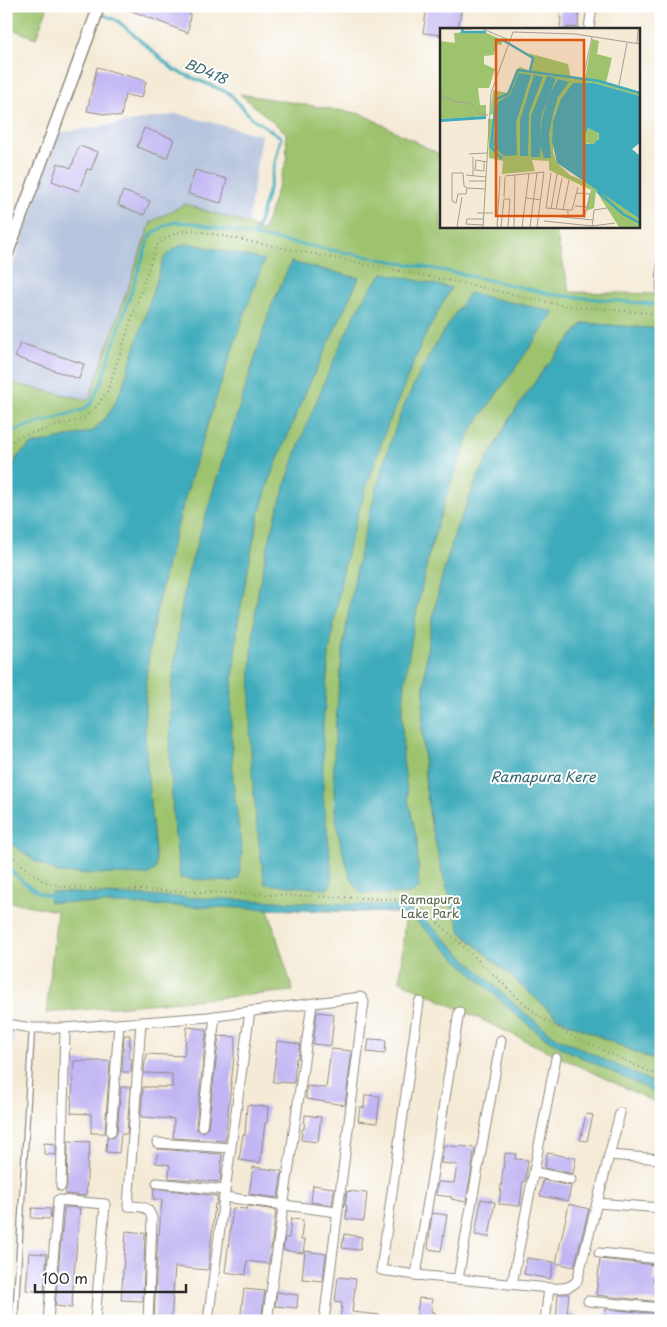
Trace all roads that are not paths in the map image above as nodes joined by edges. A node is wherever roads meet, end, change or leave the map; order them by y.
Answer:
1 (592, 6) edge
2 (97, 10) edge
3 (589, 28) edge
4 (661, 226) edge
5 (6, 257) edge
6 (659, 296) dead end
7 (420, 1002) dead end
8 (312, 1004) junction
9 (250, 1011) junction
10 (459, 1012) dead end
11 (215, 1016) junction
12 (141, 1022) junction
13 (6, 1024) edge
14 (119, 1024) junction
15 (32, 1028) junction
16 (65, 1028) junction
17 (501, 1040) dead end
18 (556, 1058) dead end
19 (620, 1113) dead end
20 (202, 1126) dead end
21 (112, 1132) dead end
22 (157, 1143) dead end
23 (230, 1148) junction
24 (609, 1155) junction
25 (661, 1159) edge
26 (534, 1172) junction
27 (571, 1180) dead end
28 (157, 1182) dead end
29 (61, 1186) dead end
30 (224, 1193) junction
31 (597, 1203) junction
32 (283, 1204) junction
33 (661, 1208) edge
34 (338, 1212) junction
35 (599, 1253) dead end
36 (661, 1259) edge
37 (416, 1275) junction
38 (458, 1280) junction
39 (512, 1284) junction
40 (549, 1288) junction
41 (588, 1301) dead end
42 (661, 1308) edge
43 (15, 1321) edge
44 (48, 1321) edge
45 (95, 1321) edge
46 (148, 1321) edge
47 (208, 1321) edge
48 (268, 1321) edge
49 (324, 1321) edge
50 (545, 1321) edge

1 - 3 street
2 - 5 main road
4 - 6 lane
7 - 37 street
8 - 9 street
8 - 32 street
8 - 34 street
9 - 11 street
9 - 23 street
10 - 37 street
11 - 12 street
11 - 20 street
12 - 14 street
12 - 46 street
13 - 15 street
14 - 16 street
14 - 21 street
15 - 16 street
15 - 43 lane
16 - 29 street
17 - 38 street
18 - 26 street
19 - 24 street
22 - 23 street
23 - 30 street
24 - 25 street
24 - 31 street
26 - 27 street
26 - 39 street
28 - 30 street
30 - 32 street
30 - 47 street
31 - 33 street
31 - 40 street
32 - 34 street
32 - 48 street
34 - 49 street
35 - 36 street
37 - 38 street
38 - 39 street
39 - 40 street
40 - 50 street
41 - 42 street
44 - 45 street

